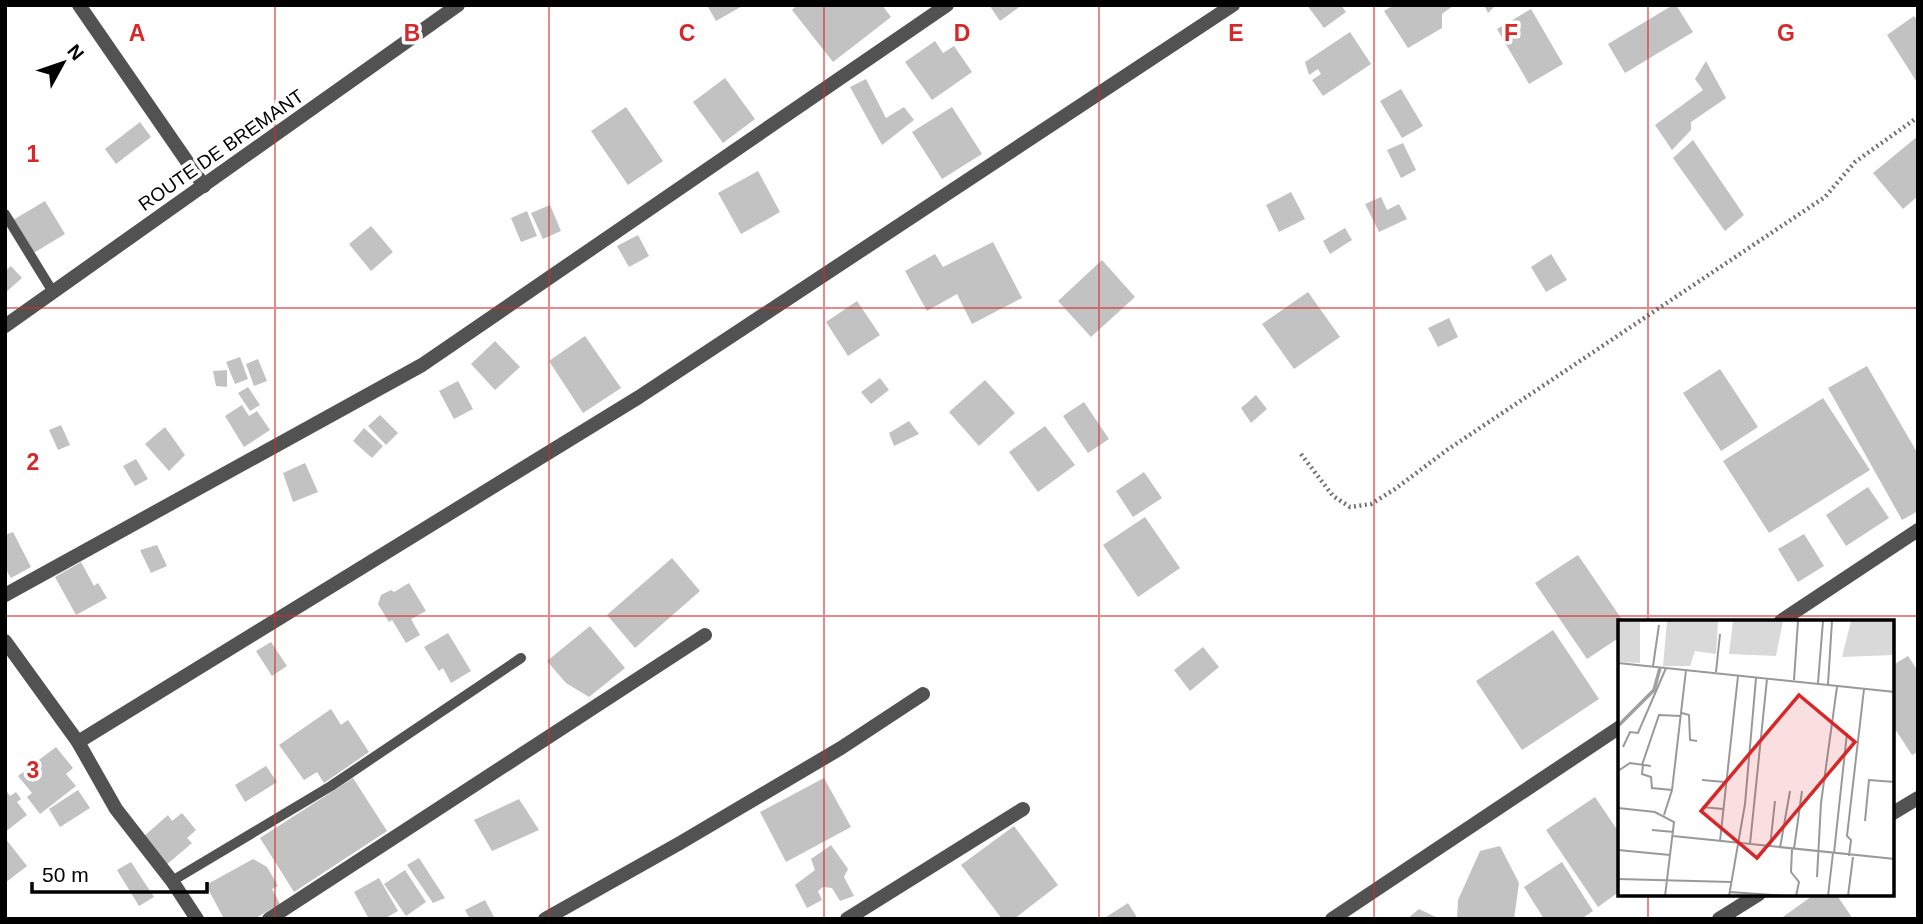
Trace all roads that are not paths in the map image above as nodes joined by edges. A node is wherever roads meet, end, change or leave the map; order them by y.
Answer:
1 (79, 5) edge
2 (458, 5) edge
3 (947, 5) edge
4 (1233, 5) edge
5 (204, 186) junction
6 (5, 214) edge
7 (53, 292) junction
8 (5, 326) edge
9 (1918, 530) edge
10 (5, 595) edge
11 (1783, 620) edge
12 (705, 635) dead end
13 (5, 641) edge
14 (521, 659) dead end
15 (923, 694) dead end
16 (1618, 728) edge
17 (78, 741) junction
18 (1918, 799) edge
19 (1023, 809) dead end
20 (1895, 812) edge
21 (172, 881) junction
22 (1756, 896) edge
23 (197, 919) edge
24 (269, 919) edge
25 (545, 919) edge
26 (847, 919) edge
27 (1332, 919) edge
28 (1719, 919) edge

1 - 5 street
2 - 5 street, ROUTE DE BREMANT
3 - 10 street
4 - 17 street
5 - 7 street, ROUTE DE BREMANT
6 - 7 lane
7 - 8 street, ROUTE DE BREMANT
9 - 11 street
12 - 24 street
13 - 17 street
14 - 21 lane
15 - 25 street
16 - 27 street
17 - 21 street
18 - 20 street
19 - 26 street
21 - 23 street
22 - 28 street

